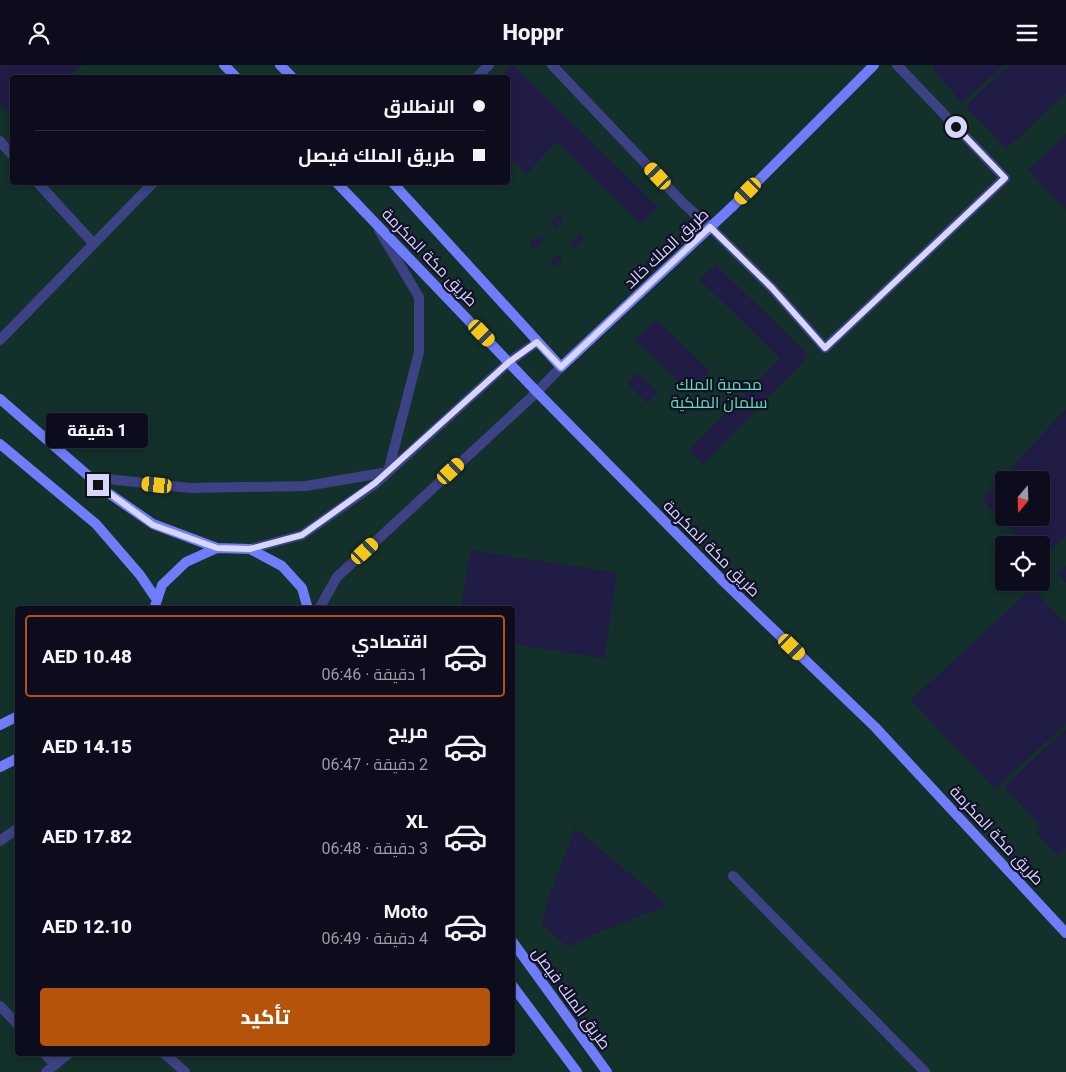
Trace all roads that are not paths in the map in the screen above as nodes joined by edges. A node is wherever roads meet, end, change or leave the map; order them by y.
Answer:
1 (224, 65) edge
2 (280, 65) edge
3 (489, 65) edge
4 (552, 65) edge
5 (874, 65) edge
6 (897, 65) edge
7 (234, 75) edge
8 (290, 75) edge
9 (479, 75) edge
10 (0, 141) edge
11 (10, 153) edge
12 (40, 185) edge
13 (151, 185) edge
14 (339, 185) edge
15 (395, 185) edge
16 (374, 221) junction
17 (710, 227) junction
18 (93, 243) junction
19 (0, 340) edge
20 (537, 342) junction
21 (509, 362) junction
22 (561, 367) junction
23 (537, 392) junction
24 (0, 399) edge
25 (0, 444) edge
26 (388, 472) junction
27 (90, 477) junction
28 (217, 548) junction
29 (250, 549) junction
30 (155, 605) edge
31 (307, 606) edge
32 (321, 606) edge
33 (15, 718) edge
34 (0, 725) edge
35 (15, 759) edge
36 (0, 767) edge
37 (15, 830) edge
38 (0, 841) edge
39 (733, 876) dead end
40 (1066, 933) edge
41 (515, 945) edge
42 (515, 989) edge
43 (0, 1006) edge
44 (15, 1022) edge
45 (47, 1056) edge
46 (66, 1056) edge
47 (167, 1056) edge
48 (55, 1065) junction
49 (46, 1072) edge
50 (185, 1072) edge
51 (576, 1072) edge
52 (607, 1072) edge
53 (925, 1072) edge

1 - 7 street
2 - 8 street
3 - 9 street
4 - 17 street
5 - 17 street, طريق الملك خالد
6 - 17 street
10 - 11 street
12 - 18 street
13 - 18 street
14 - 16 street, طريق مكة المكرمة
15 - 20 street, طريق مكة المكرمة
16 - 21 street, طريق مكة المكرمة
16 - 26 street
17 - 22 street, طريق الملك خالد
18 - 19 street
20 - 21 street
20 - 22 street, طريق مكة المكرمة
21 - 23 street, طريق مكة المكرمة
21 - 26 street
22 - 23 street
23 - 32 street
23 - 40 street, طريق مكة المكرمة
24 - 27 street
25 - 30 street
26 - 27 street
26 - 29 street
27 - 28 street
28 - 29 street
28 - 30 street
29 - 31 street
33 - 34 street
35 - 36 street
37 - 38 street
39 - 53 street
41 - 52 street, طريق الملك فيصل
42 - 51 street
43 - 44 street
45 - 48 street
46 - 48 street
47 - 50 street
48 - 49 street

